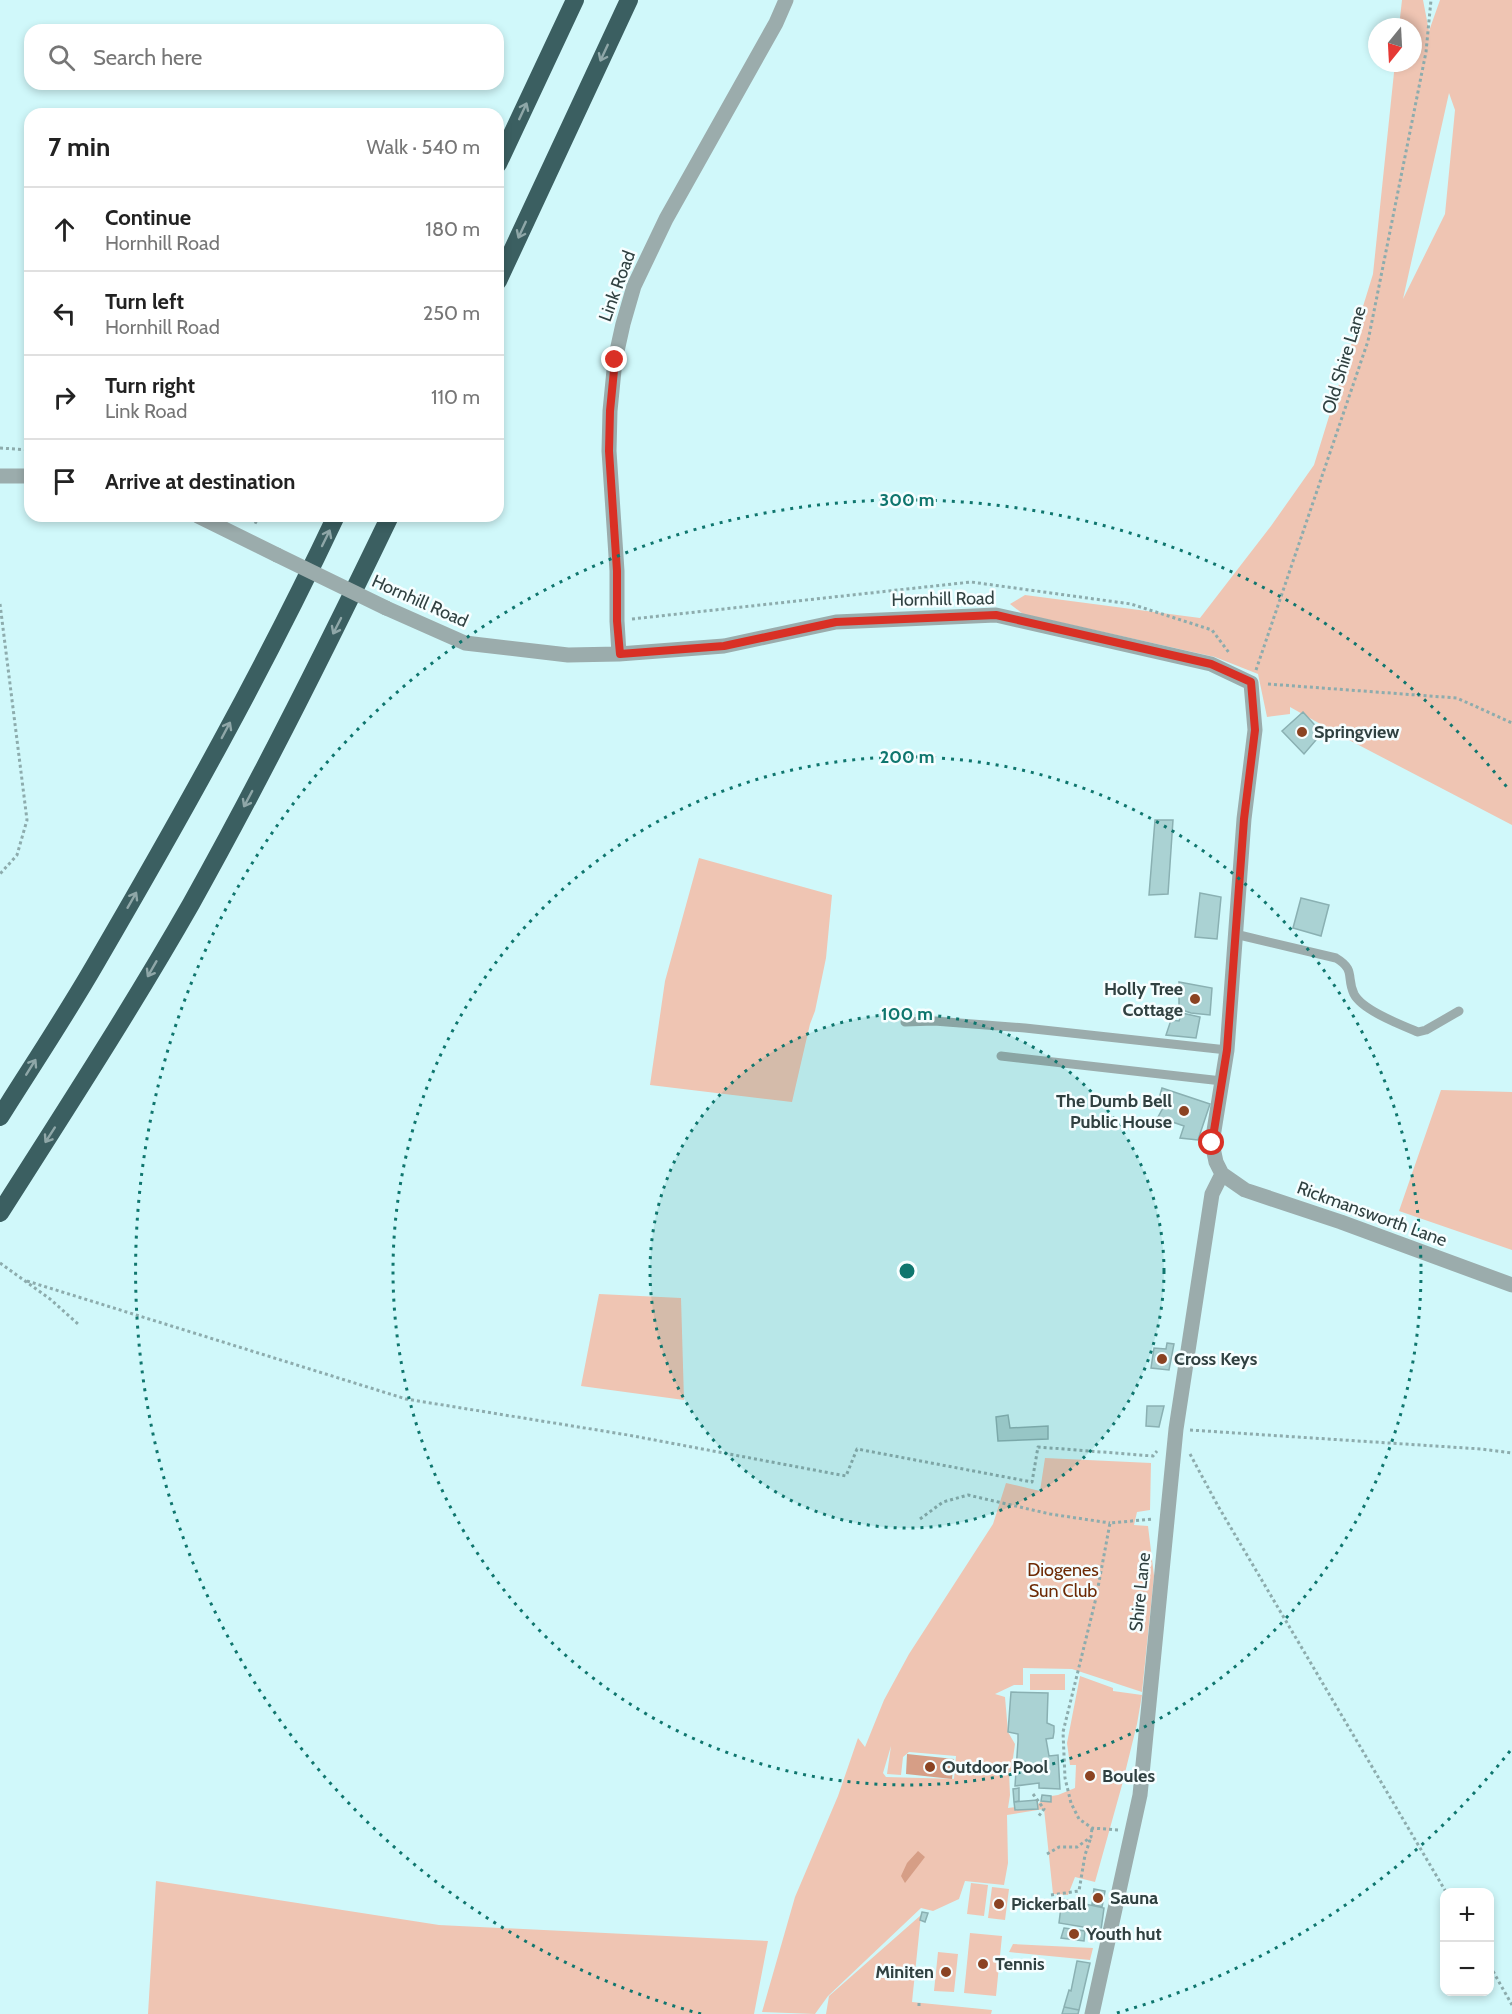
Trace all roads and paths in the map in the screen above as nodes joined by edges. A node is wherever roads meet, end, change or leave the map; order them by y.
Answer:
1 (575, 0) edge
2 (629, 0) edge
3 (786, 0) edge
4 (1431, 0) edge
5 (504, 151) edge
6 (504, 268) edge
7 (0, 448) edge
8 (24, 450) edge
9 (0, 476) edge
10 (24, 476) edge
11 (210, 522) edge
12 (333, 522) edge
13 (387, 522) edge
14 (0, 604) edge
15 (620, 654) junction
16 (1251, 682) junction
17 (1512, 723) edge
18 (0, 874) edge
19 (1235, 934) junction
20 (1459, 1011) dead end
21 (905, 1022) dead end
22 (1227, 1050) junction
23 (1001, 1056) dead end
24 (1222, 1082) junction
25 (0, 1117) edge
26 (1222, 1174) junction
27 (0, 1213) edge
28 (0, 1263) edge
29 (27, 1281) junction
30 (1512, 1285) edge
31 (78, 1324) dead end
32 (1176, 1429) junction
33 (1512, 1453) edge
34 (920, 1519) dead end
35 (1167, 1520) junction
36 (1110, 1523) junction
37 (1033, 1794) dead end
38 (1038, 1817) dead end
39 (1092, 1828) junction
40 (1132, 1831) junction
41 (1091, 1837) junction
42 (1047, 1854) dead end
43 (1443, 1888) edge
44 (1051, 1895) dead end
45 (1494, 1973) edge
46 (919, 2000) dead end
47 (1512, 2004) edge
48 (919, 2006) dead end
49 (1092, 2014) edge

5 -> 1 highway
2 -> 6 highway
3 - 15 street, Link Road
4 - 16 path, Old Shire Lane
7 - 8 path
9 - 10 street
11 - 15 street, Hornhill Road, bridge
25 -> 12 highway
13 -> 27 highway
14 - 18 path
15 - 16 street, Hornhill Road
16 - 17 path
16 - 19 street
19 - 20 lane
19 - 22 street
21 - 22 lane
22 - 24 street
23 - 24 lane
24 - 26 street
26 - 30 street, Rickmansworth Lane
26 - 32 street, Shire Lane
28 - 29 path
29 - 31 path
29 - 32 path
32 - 33 path
32 - 35 street, Shire Lane
32 - 43 path
34 - 36 path
35 - 36 path
35 - 40 street, Shire Lane
36 - 39 path
37 - 38 path
39 - 40 path
39 - 41 path
40 - 49 street, Shire Lane
41 - 42 path
41 - 44 path
45 - 47 path
46 - 48 path

